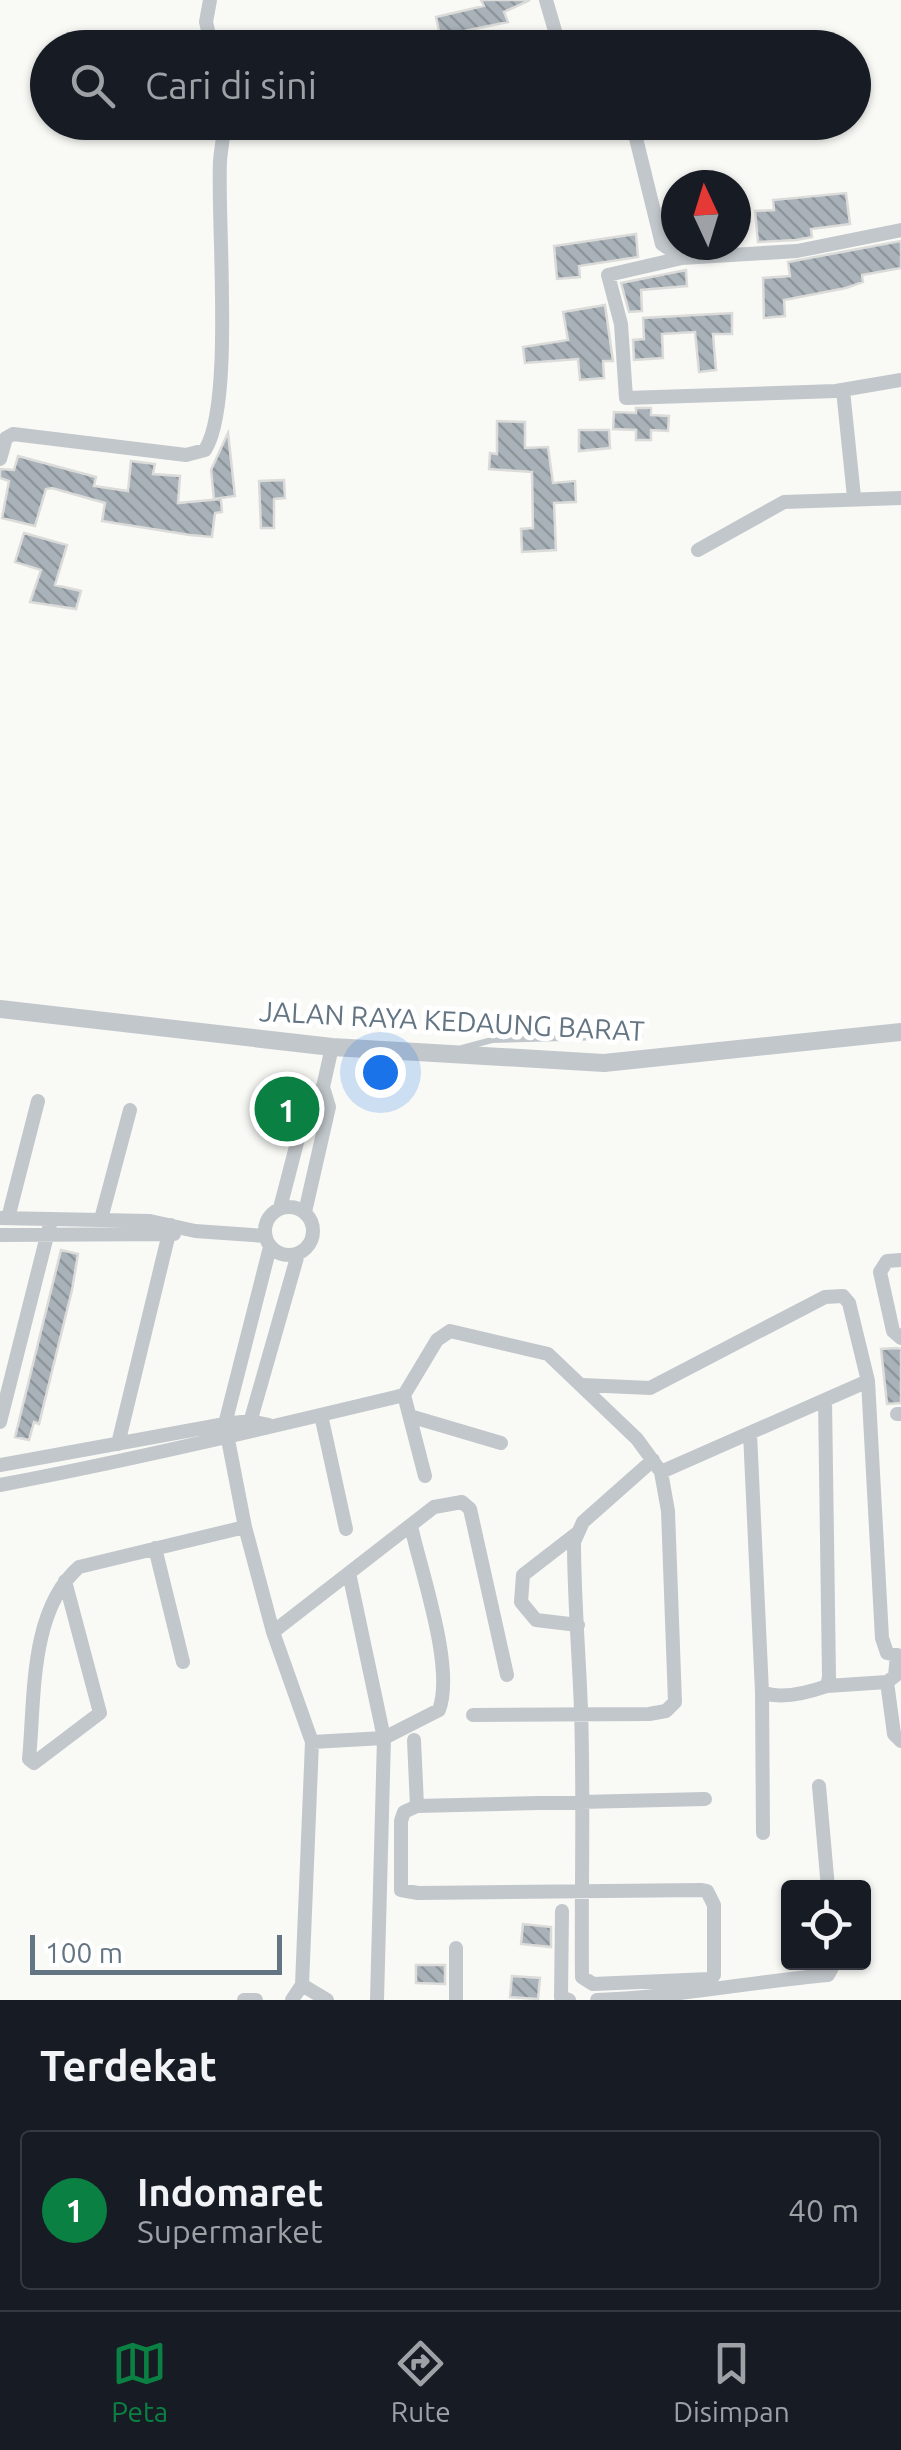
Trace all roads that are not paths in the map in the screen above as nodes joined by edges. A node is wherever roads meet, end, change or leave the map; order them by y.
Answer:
1 (210, 0) edge
2 (546, 0) edge
3 (208, 30) edge
4 (555, 30) edge
5 (222, 140) edge
6 (636, 140) edge
7 (901, 230) edge
8 (661, 240) edge
9 (751, 254) edge
10 (674, 260) edge
11 (901, 380) edge
12 (843, 390) junction
13 (0, 459) edge
14 (854, 497) junction
15 (901, 498) edge
16 (698, 550) dead end
17 (0, 1009) edge
18 (901, 1032) edge
19 (640, 1036) dead end
20 (332, 1047) junction
21 (456, 1052) junction
22 (323, 1087) junction
23 (38, 1101) dead end
24 (130, 1110) dead end
25 (280, 1208) junction
26 (304, 1212) junction
27 (4, 1218) edge
28 (100, 1219) junction
29 (51, 1220) junction
30 (170, 1230) junction
31 (0, 1234) edge
32 (48, 1236) junction
33 (268, 1241) junction
34 (298, 1254) junction
35 (901, 1260) edge
36 (901, 1338) edge
37 (868, 1381) junction
38 (583, 1385) junction
39 (234, 1386) junction
40 (258, 1390) junction
41 (404, 1395) junction
42 (825, 1400) junction
43 (321, 1414) junction
44 (413, 1417) junction
45 (0, 1422) edge
46 (249, 1428) junction
47 (226, 1432) junction
48 (750, 1433) junction
49 (501, 1443) dead end
50 (118, 1444) junction
51 (0, 1465) edge
52 (657, 1466) junction
53 (425, 1476) dead end
54 (0, 1485) edge
55 (410, 1526) junction
56 (245, 1527) junction
57 (346, 1530) dead end
58 (576, 1534) junction
59 (156, 1548) junction
60 (349, 1573) junction
61 (65, 1580) junction
62 (578, 1625) junction
63 (273, 1632) junction
64 (899, 1656) edge
65 (183, 1662) dead end
66 (507, 1676) dead end
67 (887, 1682) junction
68 (827, 1686) junction
69 (762, 1692) junction
70 (473, 1715) dead end
71 (581, 1715) junction
72 (384, 1738) junction
73 (414, 1740) dead end
74 (901, 1741) edge
75 (312, 1742) junction
76 (819, 1786) dead end
77 (705, 1799) dead end
78 (580, 1804) junction
79 (417, 1806) junction
80 (763, 1834) dead end
81 (827, 1880) edge
82 (581, 1891) junction
83 (562, 1910) dead end
84 (456, 1948) dead end
85 (831, 1970) edge
86 (302, 1985) junction
87 (657, 1999) edge
88 (244, 2000) edge
89 (256, 2000) edge
90 (292, 2000) edge
91 (327, 2000) edge
92 (377, 2000) edge
93 (456, 2000) edge
94 (569, 2000) edge
95 (597, 2000) edge

1 - 3 street
2 - 4 street
5 - 13 street
6 - 8 street
7 - 9 street
10 - 12 street
11 - 12 street
12 - 14 street
14 - 15 street
14 - 16 street
17 - 20 street, JALAN RAYA KEDAUNG BARAT
18 - 21 street, JALAN RAYA KEDAUNG BARAT
19 - 21 lane
20 - 21 street, JALAN RAYA KEDAUNG BARAT
20 - 22 street
22 - 25 street
22 - 26 street
23 - 27 street
24 - 28 street
25 - 26 street
25 - 33 street
26 - 34 street
27 - 29 street
28 - 29 street
28 - 30 street
29 - 32 street
30 - 32 street
30 - 33 street
30 - 50 street
31 - 32 street
32 - 45 street
33 - 34 street
33 - 39 street
34 - 40 street
35 - 36 street
37 - 38 street
37 - 42 street
37 - 64 street
38 - 41 street
38 - 52 street
39 - 40 street
39 - 47 street
40 - 46 street
41 - 43 street
41 - 44 street
42 - 48 street
42 - 68 street
43 - 46 street
43 - 57 street
44 - 49 street
44 - 53 street
46 - 47 street
47 - 50 street
47 - 54 street
47 - 56 street
48 - 52 street
48 - 69 street
50 - 51 street
52 - 58 street
52 - 71 street
55 - 60 street
55 - 66 street
55 - 72 street
56 - 59 street
56 - 63 street
58 - 62 street
58 - 62 street
59 - 61 street
59 - 65 street
60 - 63 street
60 - 72 street
61 - 61 street
62 - 71 street
63 - 75 street
64 - 67 street
67 - 68 street
67 - 74 street
68 - 69 street
69 - 80 street
70 - 71 street
71 - 78 street
72 - 75 street
72 - 92 street
73 - 79 street
75 - 86 street
76 - 81 street
77 - 78 street
78 - 79 street
78 - 82 street
79 - 82 street
82 - 82 street
83 - 94 street
84 - 93 street
85 - 87 street
86 - 90 street
86 - 91 street
87 - 95 street
88 - 89 street

